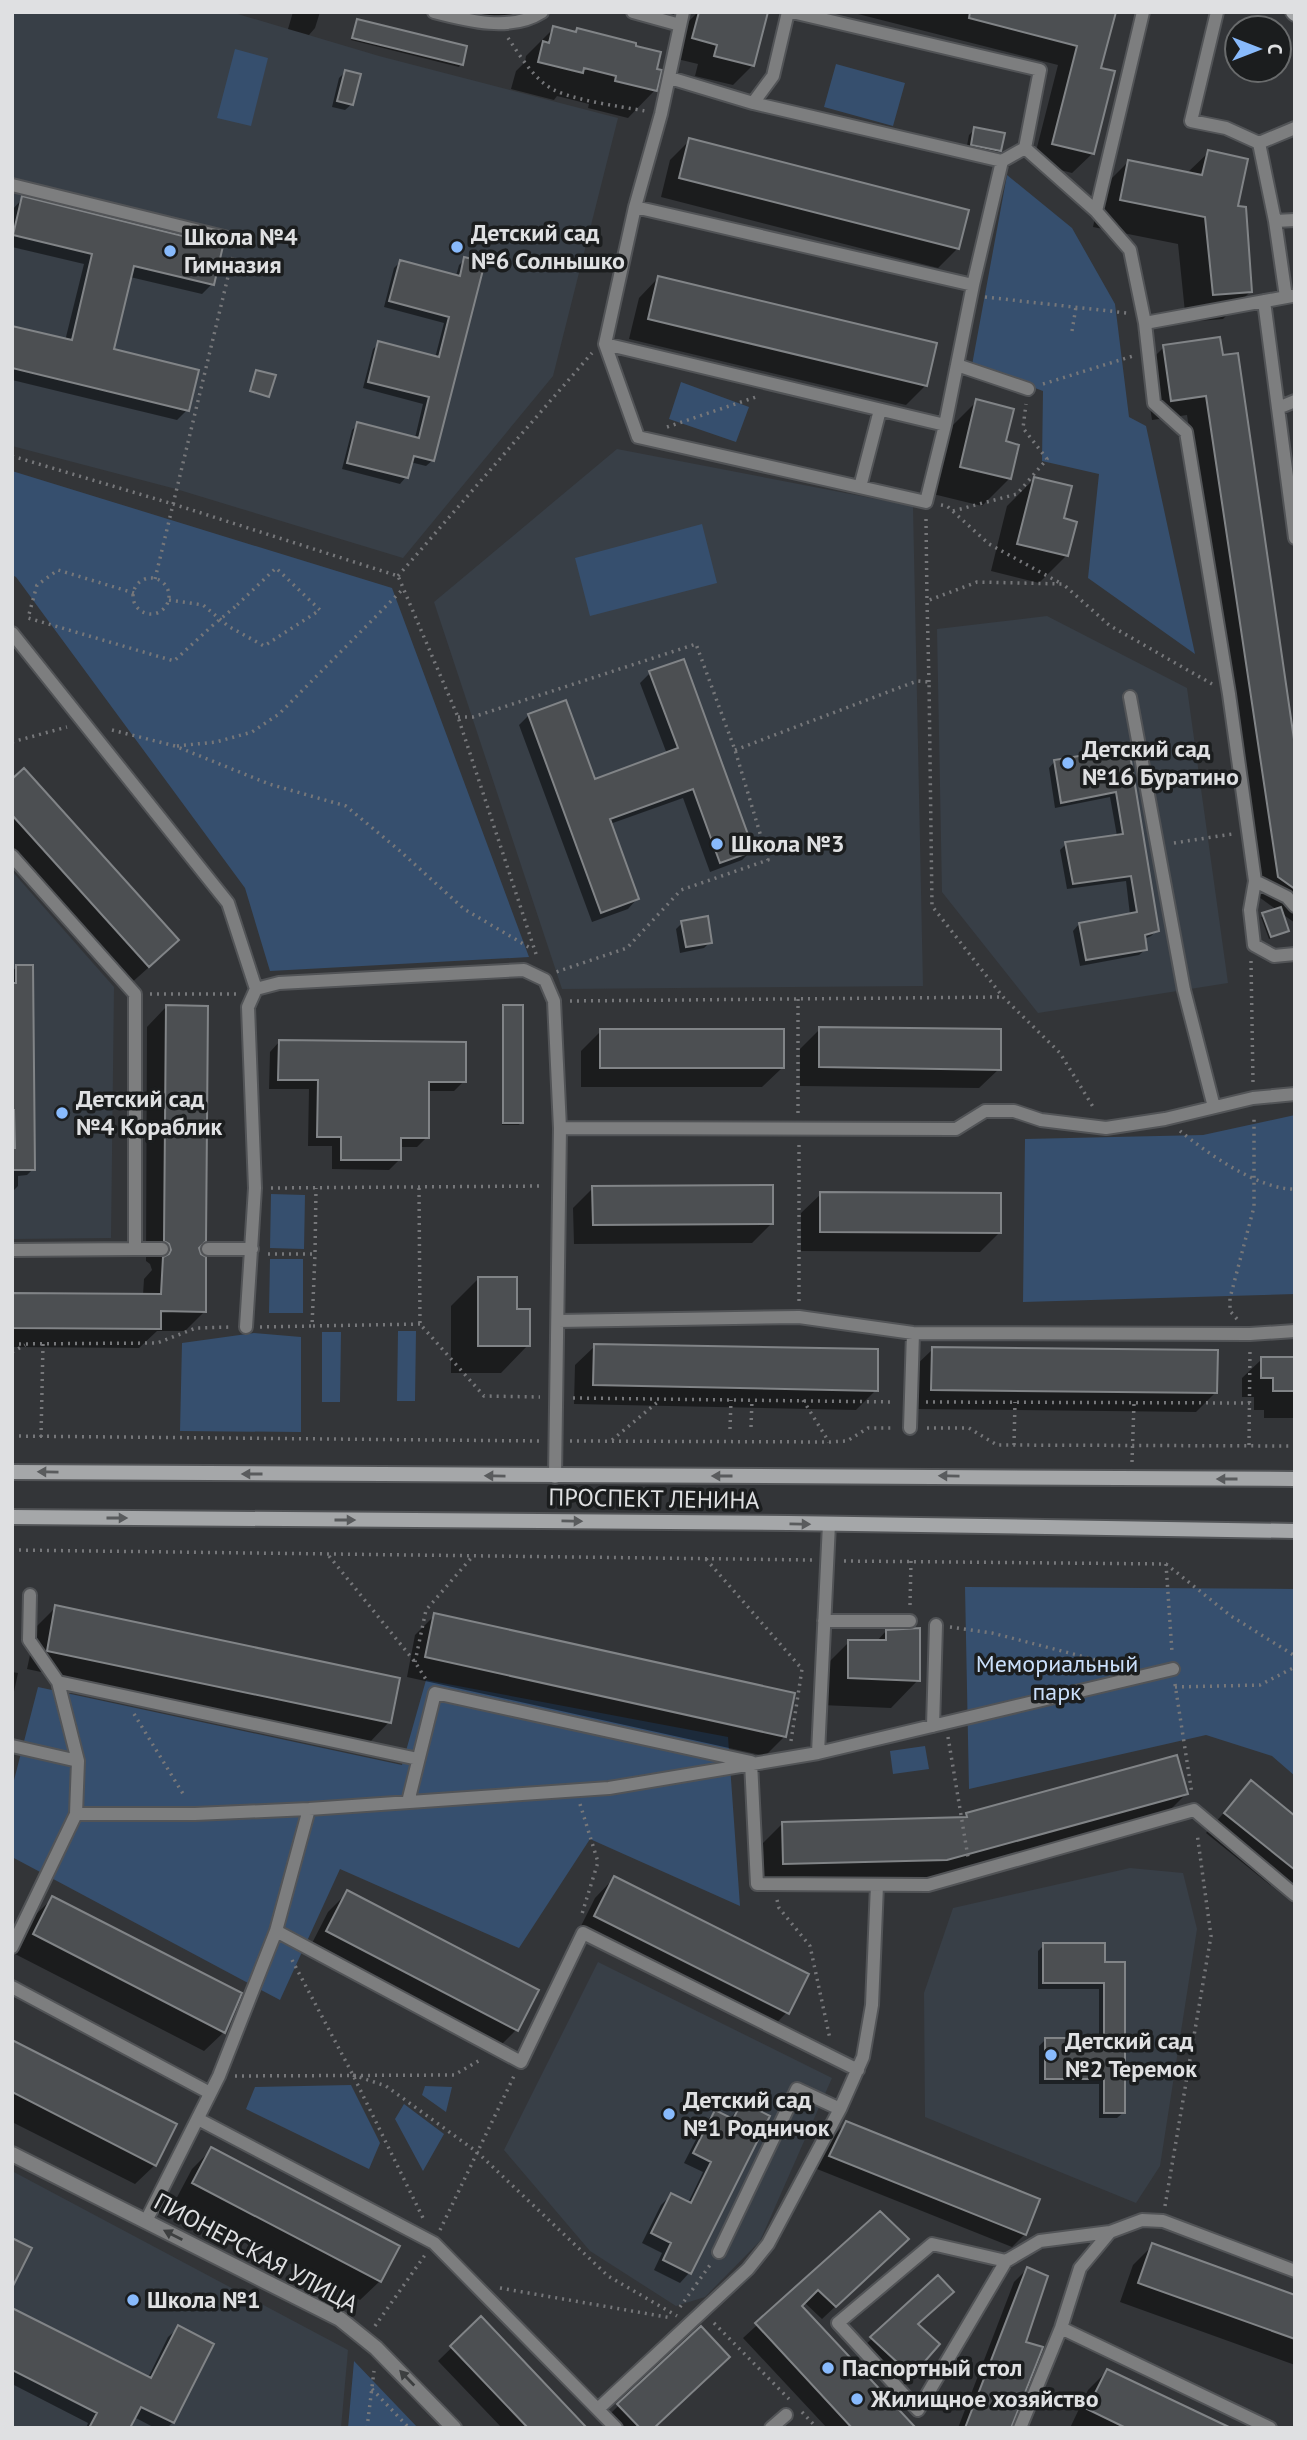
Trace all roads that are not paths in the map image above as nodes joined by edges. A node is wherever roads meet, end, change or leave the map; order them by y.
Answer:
1 (434, 12) edge
2 (542, 12) edge
3 (633, 12) edge
4 (790, 12) edge
5 (1143, 12) edge
6 (1217, 12) edge
7 (452, 14) edge
8 (682, 19) edge
9 (670, 78) junction
10 (753, 103) junction
11 (1295, 128) edge
12 (1259, 143) junction
13 (1025, 148) junction
14 (1002, 161) junction
15 (12, 186) edge
16 (635, 207) junction
17 (1096, 211) junction
18 (1275, 220) junction
19 (1295, 220) edge
20 (236, 240) road end
21 (973, 285) junction
22 (1291, 296) edge
23 (1264, 301) junction
24 (1144, 319) junction
25 (605, 344) junction
26 (957, 365) junction
27 (1028, 388) road end
28 (1295, 401) edge
29 (1278, 408) junction
30 (880, 410) junction
31 (945, 425) junction
32 (860, 487) junction
33 (1295, 538) edge
34 (12, 632) edge
35 (1130, 697) dead end
36 (12, 856) edge
37 (1255, 881) junction
38 (1295, 905) edge
39 (1295, 954) edge
40 (256, 989) junction
41 (1295, 1094) edge
42 (1214, 1107) junction
43 (561, 1128) junction
44 (135, 1249) junction
45 (162, 1249) dead end
46 (208, 1249) dead end
47 (12, 1250) edge
48 (252, 1251) junction
49 (558, 1321) junction
50 (246, 1327) road end
51 (1295, 1331) edge
52 (913, 1333) junction
53 (910, 1428) road end
54 (12, 1472) edge
55 (555, 1477) junction
56 (1295, 1479) edge
57 (12, 1517) edge
58 (829, 1524) junction
59 (1295, 1531) edge
60 (30, 1595) dead end
61 (824, 1621) junction
62 (910, 1621) road end
63 (936, 1625) road end
64 (1173, 1669) road end
65 (58, 1682) junction
66 (939, 1724) junction
67 (12, 1746) edge
68 (818, 1753) junction
69 (418, 1759) junction
70 (78, 1761) junction
71 (751, 1762) junction
72 (408, 1802) junction
73 (309, 1809) junction
74 (76, 1814) junction
75 (877, 1885) junction
76 (1295, 1895) edge
77 (276, 1931) junction
78 (12, 1947) edge
79 (12, 1987) edge
80 (858, 2070) junction
81 (210, 2093) junction
82 (841, 2109) junction
83 (198, 2119) junction
84 (12, 2154) edge
85 (146, 2221) junction
86 (1110, 2232) junction
87 (719, 2252) road end
88 (1006, 2262) junction
89 (1295, 2271) edge
90 (1061, 2328) junction
91 (597, 2409) junction
92 (786, 2415) dead end
93 (454, 2428) edge
94 (616, 2428) edge
95 (771, 2428) edge
96 (1020, 2428) edge
97 (1270, 2428) edge

1 - 7 lane
2 - 7 lane
3 - 8 lane
4 - 10 lane
4 - 13 lane
5 - 17 lane
6 - 12 lane
8 - 9 lane
9 - 10 lane
9 - 16 lane
10 - 14 lane
11 - 12 lane
12 - 18 lane
13 - 14 lane
13 - 17 lane
14 - 21 lane
15 - 20 lane
16 - 21 lane
16 - 25 lane
17 - 24 lane
18 - 19 lane
18 - 22 lane
21 - 26 lane
22 - 23 lane
23 - 24 lane
23 - 29 lane
24 - 37 lane
25 - 30 lane
25 - 32 lane
26 - 27 lane
26 - 31 lane
28 - 29 lane
29 - 33 lane
30 - 31 lane
30 - 32 lane
31 - 32 lane
34 - 40 lane
35 - 42 lane
36 - 44 lane
37 - 38 lane
37 - 39 lane
40 - 43 lane
40 - 48 lane
41 - 42 lane
42 - 43 lane
43 - 49 lane
44 - 45 lane
44 - 47 lane
46 - 48 lane
48 - 50 lane
49 - 52 lane
49 - 55 lane
51 - 52 lane
52 - 53 lane
55 -> 54 main road, ПРОСПЕКТ ЛЕНИНА
56 -> 55 main road, ПРОСПЕКТ ЛЕНИНА
57 -> 58 main road, ПРОСПЕКТ ЛЕНИНА
58 - 59 main road, ПРОСПЕКТ ЛЕНИНА
58 - 61 lane
60 - 65 lane
61 - 62 lane
61 - 68 lane
63 - 66 lane
64 - 66 lane
65 - 69 lane
65 - 70 lane
66 - 68 lane
67 - 70 lane
68 - 71 lane
69 - 71 lane
69 - 72 lane
70 - 74 lane
71 - 72 lane
71 - 75 lane
72 - 73 lane
73 - 74 lane
73 - 77 lane
74 - 78 lane
75 - 76 lane
75 - 80 lane
77 - 80 lane
77 - 81 lane
79 - 81 lane
80 - 82 lane
81 - 83 lane
82 - 87 lane
82 - 91 lane
83 - 85 lane
83 - 91 lane
84 - 85 street, ПИОНЕРСКАЯ УЛИЦА
93 -> 85 street, ПИОНЕРСКАЯ УЛИЦА
86 - 88 lane
86 - 89 lane
86 - 90 lane
88 - 88 lane
90 - 96 lane
90 - 97 lane
91 - 94 lane
92 - 95 lane

